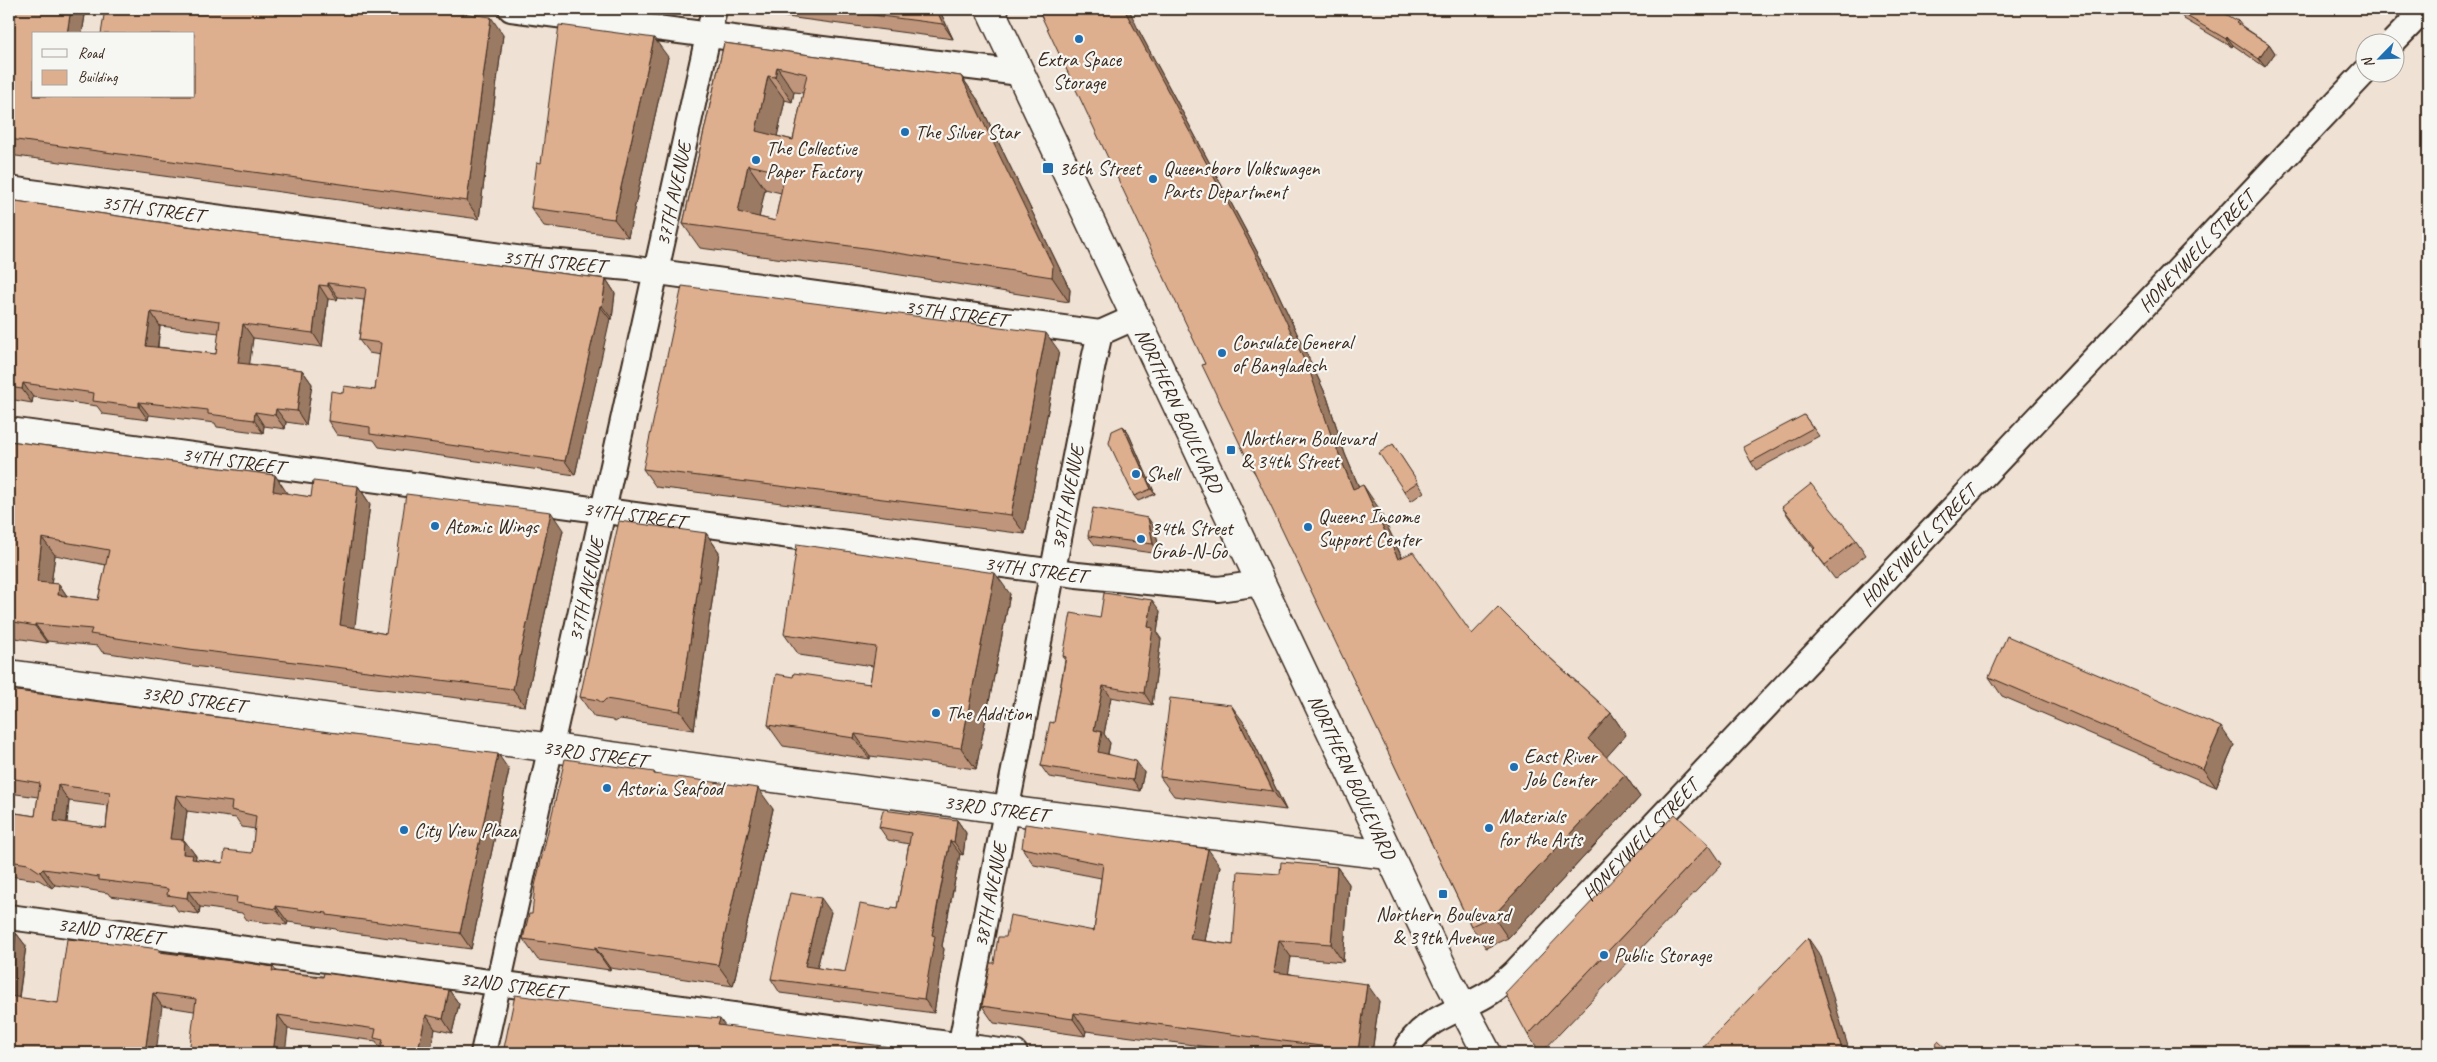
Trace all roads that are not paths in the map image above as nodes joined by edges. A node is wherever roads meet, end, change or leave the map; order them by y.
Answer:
1 (511, 9) edge
2 (714, 9) edge
3 (990, 9) edge
4 (2425, 9) edge
5 (2403, 32) edge
6 (708, 35) junction
7 (1020, 73) junction
8 (2356, 82) edge
9 (9, 189) edge
10 (656, 272) junction
11 (1136, 317) junction
12 (1100, 333) junction
13 (9, 430) edge
14 (603, 511) junction
15 (1053, 572) junction
16 (1261, 583) junction
17 (9, 674) edge
18 (551, 748) junction
19 (1007, 810) junction
20 (1389, 855) junction
21 (9, 917) edge
22 (499, 983) junction
23 (1462, 1007) junction
24 (960, 1050) edge
25 (483, 1053) edge
26 (1015, 1053) edge
27 (1405, 1053) edge
28 (1487, 1053) edge

1 - 6 street
2 - 6 street, 37TH AVENUE
3 - 7 main road, NORTHERN BOULEVARD
4 - 5 street, bridge
6 - 7 street
6 - 10 street, 37TH AVENUE
7 - 11 main road, NORTHERN BOULEVARD
8 - 23 street, HONEYWELL STREET
9 - 10 street, 35TH STREET
10 - 12 street, 35TH STREET
10 - 14 street, 37TH AVENUE
11 - 12 street
11 - 16 main road, NORTHERN BOULEVARD
12 - 15 street, 38TH AVENUE
13 - 14 street, 34TH STREET
14 - 15 street, 34TH STREET
14 - 18 street, 37TH AVENUE
15 - 16 street, 34TH STREET
15 - 19 street, 38TH AVENUE
16 - 20 main road, NORTHERN BOULEVARD
17 - 18 main road, 33RD STREET
18 - 19 main road, 33RD STREET
18 - 22 street, 37TH AVENUE
19 - 20 main road, 33RD STREET
19 - 24 street, 38TH AVENUE
20 - 23 main road, NORTHERN BOULEVARD
21 - 22 street, 32ND STREET
22 - 24 street, 32ND STREET
22 - 25 street, 37TH AVENUE
23 - 27 street, HONEYWELL STREET
23 - 28 main road, NORTHERN BOULEVARD
24 - 26 street, 32ND STREET

